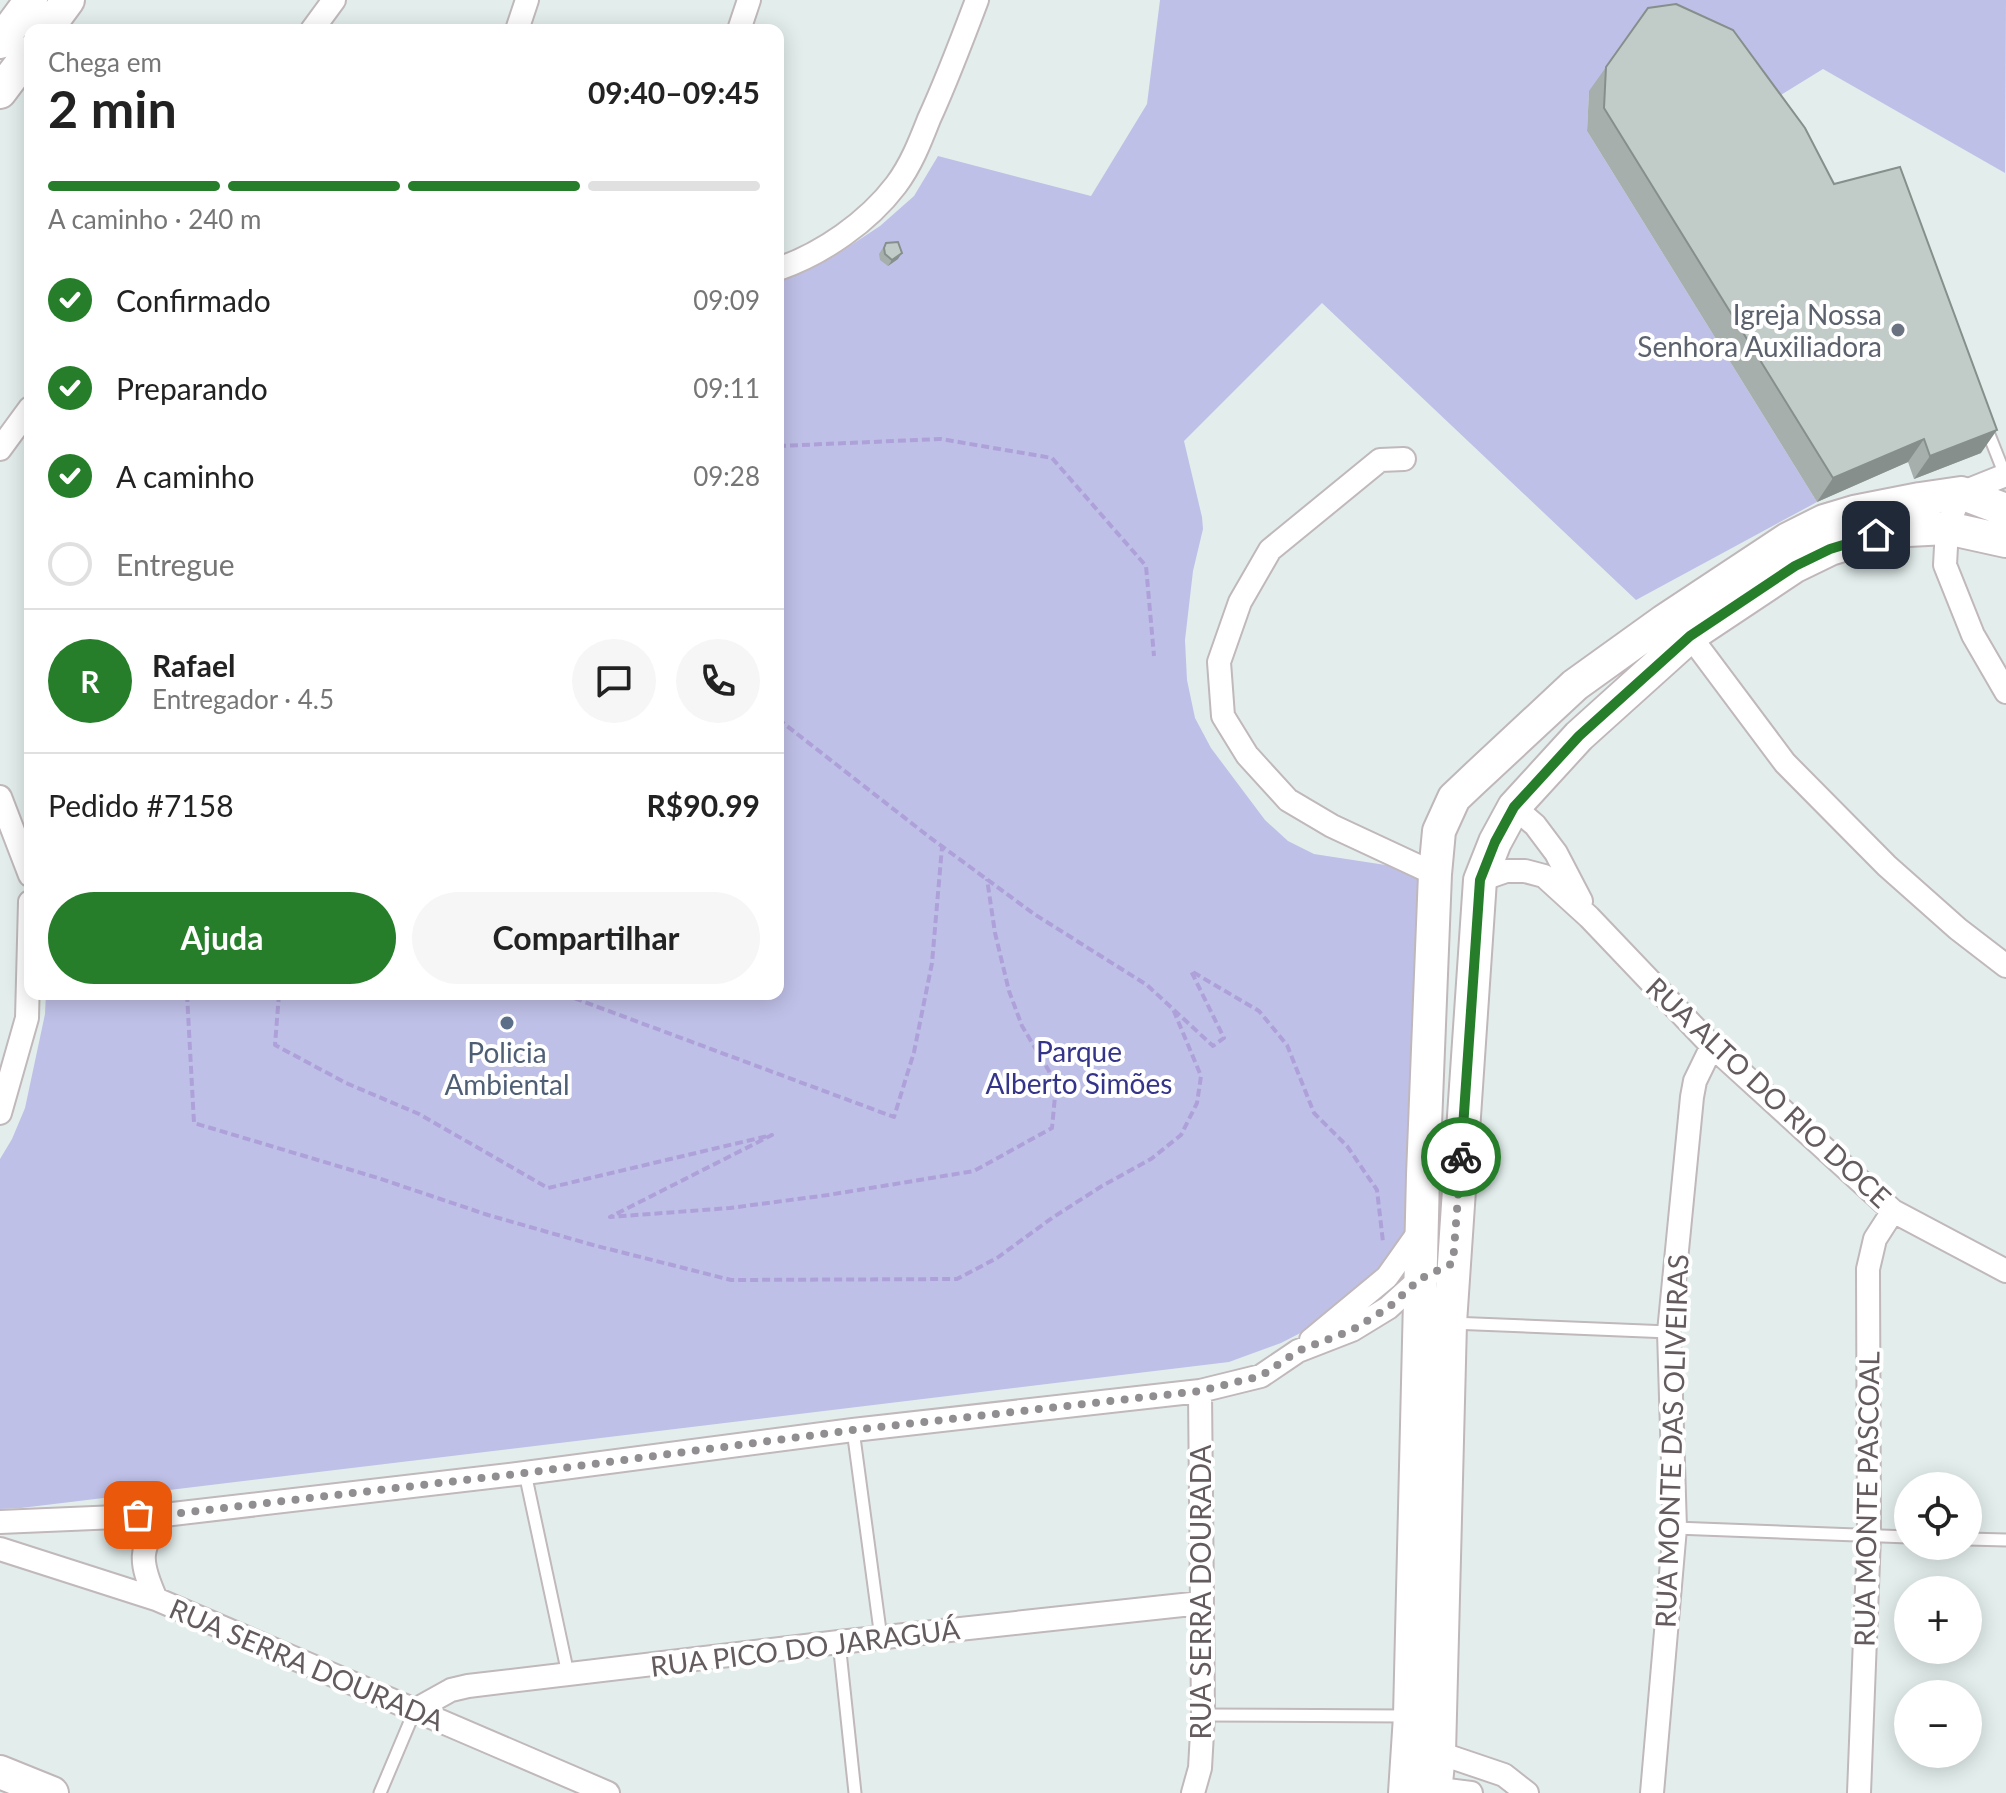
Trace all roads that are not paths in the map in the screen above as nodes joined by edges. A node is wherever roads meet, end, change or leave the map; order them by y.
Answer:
1 (31, 0) edge
2 (68, 0) edge
3 (334, 0) edge
4 (527, 0) edge
5 (749, 0) edge
6 (977, 0) edge
7 (52, 24) edge
8 (316, 24) edge
9 (519, 24) edge
10 (741, 24) edge
11 (0, 42) edge
12 (24, 61) edge
13 (0, 92) edge
14 (784, 266) edge
15 (24, 416) edge
16 (1983, 418) edge
17 (0, 449) edge
18 (1404, 459) dead end
19 (2006, 475) edge
20 (1961, 493) junction
21 (2006, 510) edge
22 (1947, 528) junction
23 (2006, 541) edge
24 (1677, 628) junction
25 (2006, 692) edge
26 (1473, 780) junction
27 (0, 797) edge
28 (1514, 807) junction
29 (24, 859) edge
30 (1435, 874) junction
31 (1480, 880) junction
32 (1589, 917) junction
33 (2006, 966) edge
34 (27, 1000) edge
35 (1712, 1046) junction
36 (0, 1113) edge
37 (1893, 1211) junction
38 (1423, 1227) junction
39 (1453, 1263) junction
40 (2006, 1271) edge
41 (1420, 1279) junction
42 (1450, 1323) junction
43 (1669, 1332) junction
44 (1298, 1351) junction
45 (1200, 1391) junction
46 (853, 1430) junction
47 (525, 1473) junction
48 (164, 1515) junction
49 (63, 1518) junction
50 (0, 1522) edge
51 (1675, 1528) junction
52 (0, 1533) edge
53 (1869, 1536) junction
54 (1894, 1537) edge
55 (1982, 1539) edge
56 (2006, 1540) edge
57 (0, 1549) edge
58 (156, 1599) junction
59 (1201, 1603) junction
60 (881, 1638) junction
61 (839, 1642) junction
62 (568, 1674) junction
63 (415, 1710) junction
64 (1203, 1715) junction
65 (1410, 1716) junction
66 (1424, 1753) junction
67 (0, 1772) edge
68 (1420, 1790) edge
69 (52, 1793) edge
70 (380, 1793) edge
71 (608, 1793) edge
72 (855, 1793) edge
73 (1193, 1793) edge
74 (1471, 1793) edge
75 (1527, 1793) edge
76 (1652, 1793) edge
77 (1859, 1793) edge

1 - 11 street
2 - 7 street
3 - 8 street
4 - 9 street
5 - 10 street
6 - 14 street
12 - 13 street
15 - 17 street
16 - 19 lane
18 - 30 street
19 - 20 street
20 - 21 street
20 - 22 street
20 - 24 street
22 - 23 street
22 - 24 street
22 - 25 street
24 - 26 street
24 - 28 street
24 - 33 street
26 - 28 street
26 - 30 street
27 - 29 street
28 - 31 street
28 - 32 street
30 - 31 street
30 - 38 street
31 - 32 street
31 - 39 street
32 - 35 street, RUA ALTO DO RIO DOCE
34 - 36 street
35 - 37 street, RUA ALTO DO RIO DOCE
35 - 43 street, RUA MONTE DAS OLIVEIRAS
37 - 40 street, RUA ALTO DO RIO DOCE
37 - 53 street, RUA MONTE PASCOAL
38 - 41 street
38 - 44 street
39 - 41 street
39 - 42 street
41 - 44 street
41 - 65 street
42 - 43 lane
42 - 66 street
43 - 51 street, RUA MONTE DAS OLIVEIRAS
44 - 45 street
45 - 46 street
45 - 59 street, RUA SERRA DOURADA
46 - 47 street
46 - 60 lane
47 - 48 street
47 - 62 lane
48 - 49 street
48 - 58 street
49 - 50 street
49 - 52 street
51 - 53 lane
51 - 76 street, RUA MONTE DAS OLIVEIRAS
53 - 54 lane
53 - 77 street, RUA MONTE PASCOAL
55 - 56 lane
57 - 58 street, RUA SERRA DOURADA
58 - 63 street, RUA SERRA DOURADA
59 - 60 street, RUA PICO DO JARAGUÁ
59 - 64 street, RUA SERRA DOURADA
60 - 61 street, RUA PICO DO JARAGUÁ
61 - 62 street, RUA PICO DO JARAGUÁ
61 - 72 lane
62 - 63 street, RUA PICO DO JARAGUÁ
63 - 70 lane
63 - 71 street, RUA SERRA DOURADA
64 - 65 lane
64 - 73 street, RUA SERRA DOURADA
65 - 66 street
66 - 68 street
66 - 75 street
67 - 69 street
68 - 74 street

